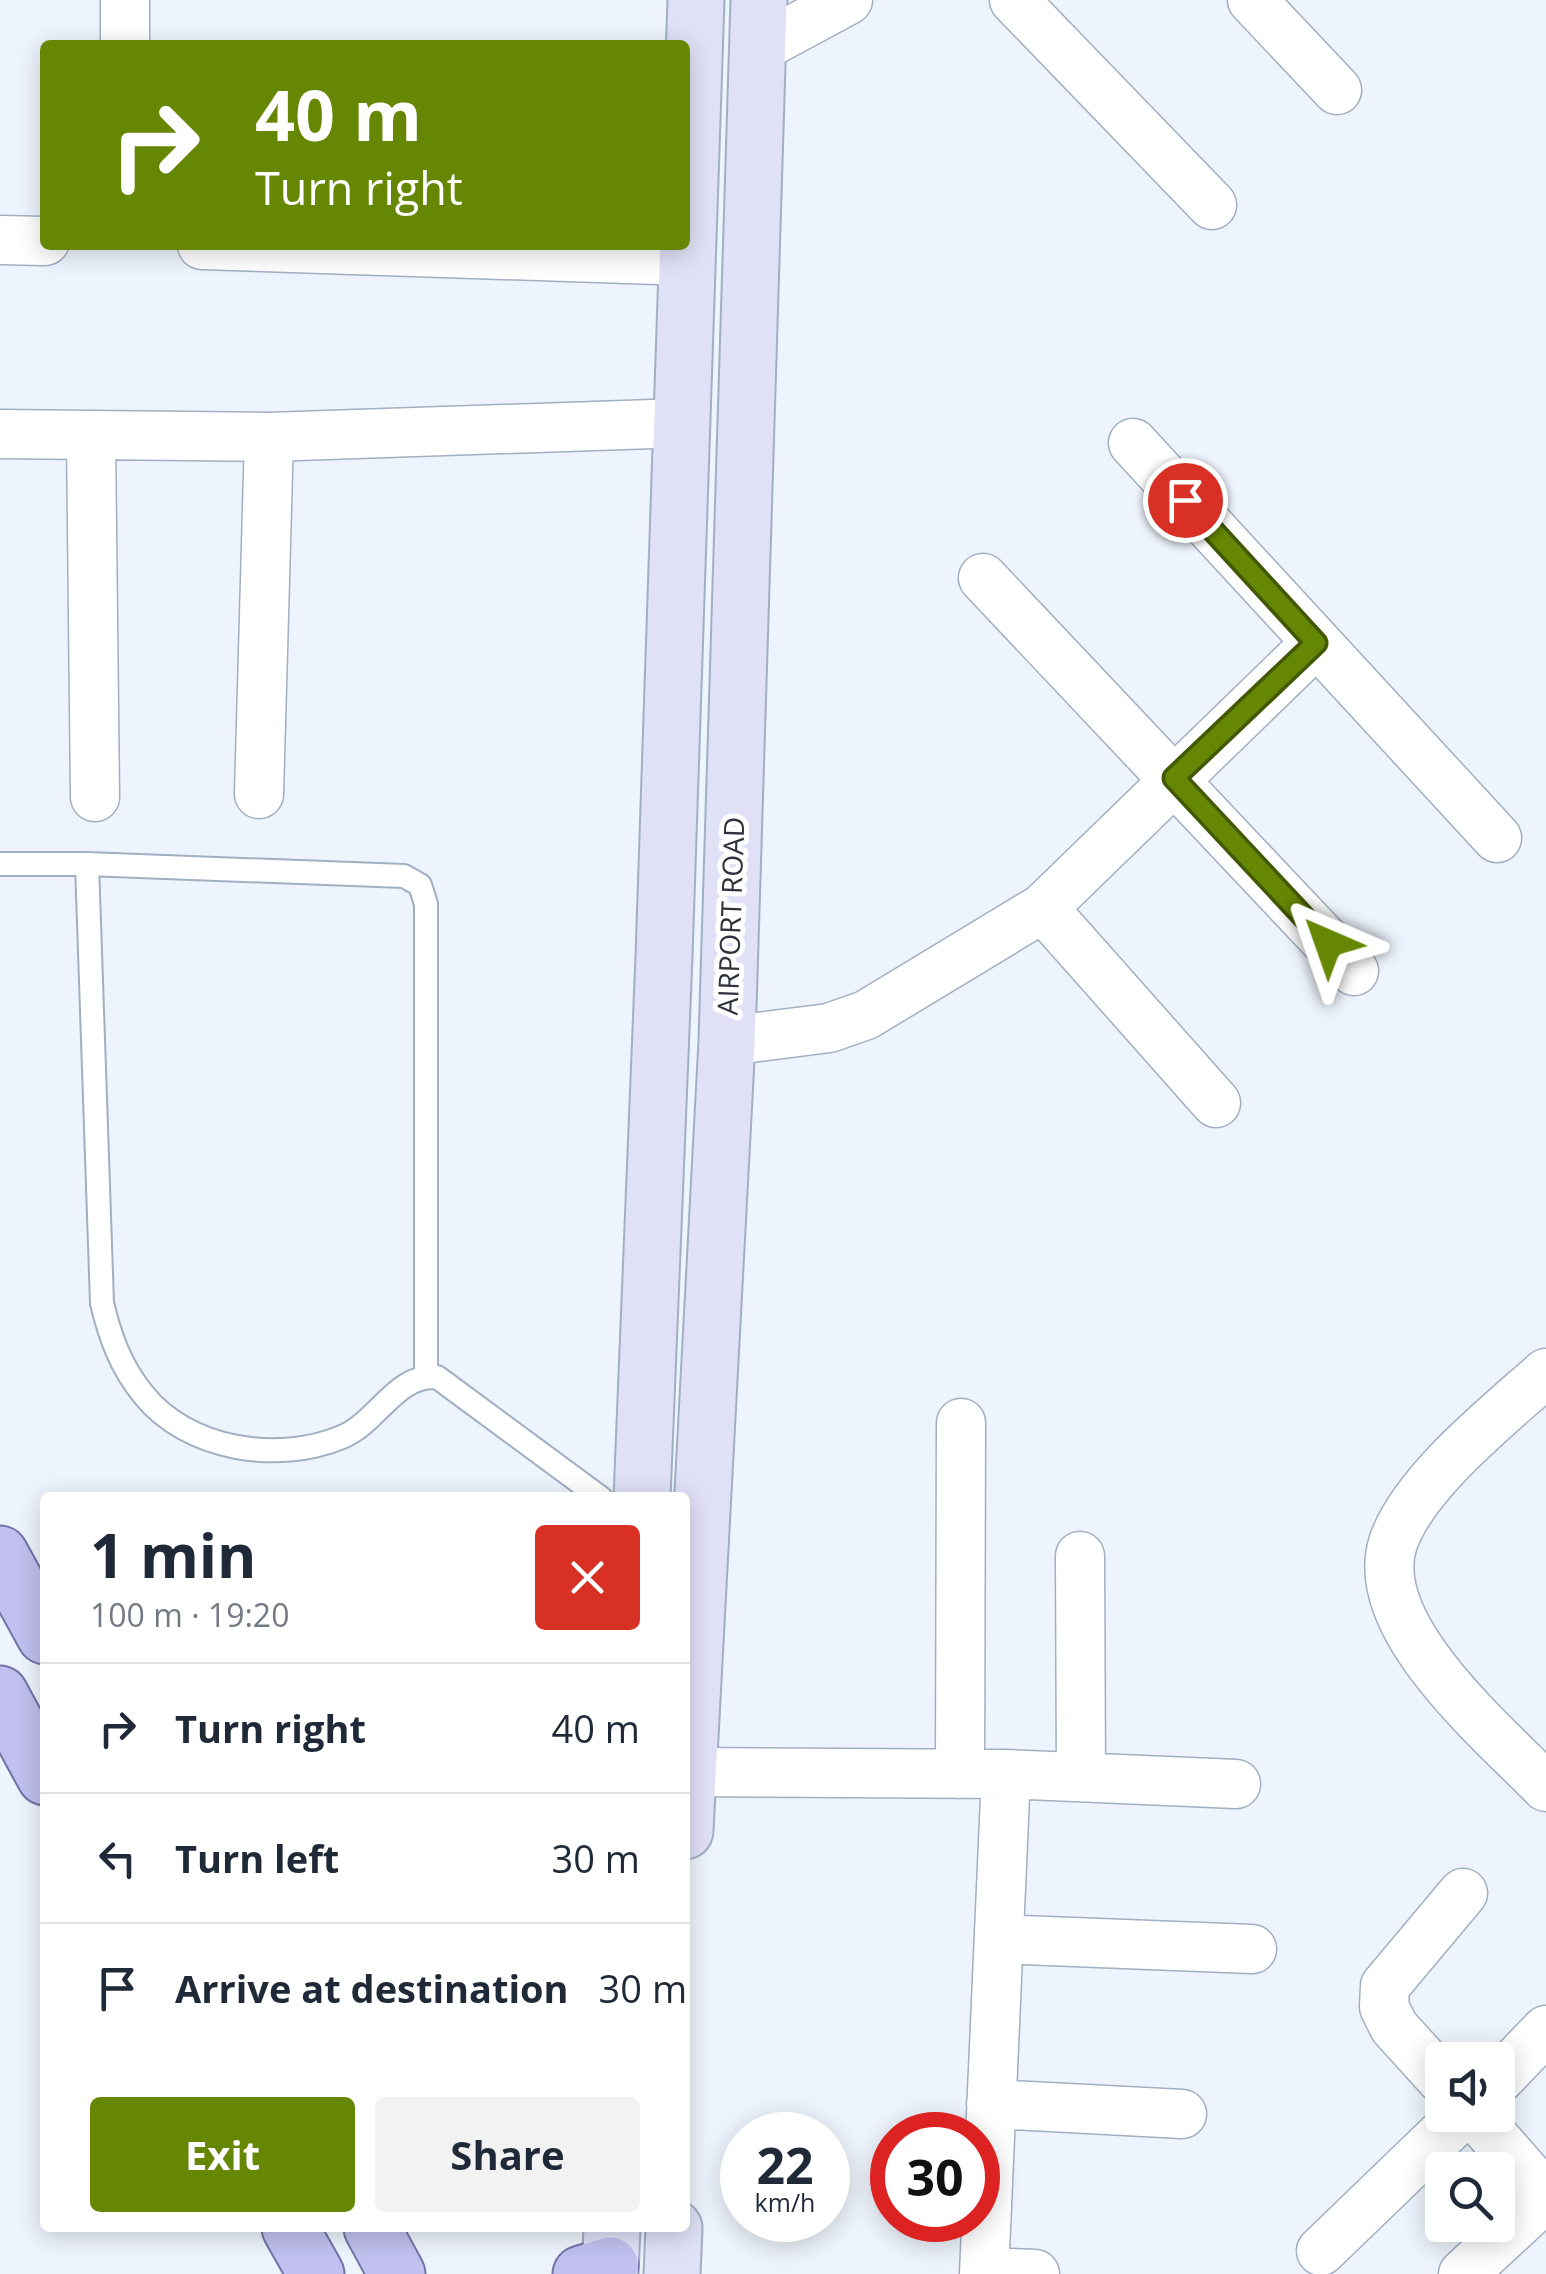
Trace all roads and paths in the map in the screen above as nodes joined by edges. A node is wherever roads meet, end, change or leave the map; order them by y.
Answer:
1 (125, 0) edge
2 (696, 0) edge
3 (848, 0) edge
4 (1014, 0) edge
5 (1252, 0) edge
6 (758, 24) edge
7 (125, 40) edge
8 (1337, 90) dead end
9 (690, 174) edge
10 (1212, 206) dead end
11 (0, 240) edge
12 (40, 241) edge
13 (354, 250) edge
14 (687, 250) edge
15 (687, 261) junction
16 (682, 422) junction
17 (0, 434) edge
18 (91, 436) junction
19 (269, 437) junction
20 (1133, 442) dead end
21 (983, 578) dead end
22 (1316, 643) junction
23 (1174, 778) junction
24 (259, 794) dead end
25 (94, 798) dead end
26 (1497, 838) dead end
27 (0, 864) edge
28 (88, 864) junction
29 (1043, 908) junction
30 (1354, 971) dead end
31 (727, 1040) junction
32 (1216, 1103) dead end
33 (1546, 1372) edge
34 (426, 1377) junction
35 (961, 1422) dead end
36 (593, 1492) edge
37 (642, 1492) edge
38 (0, 1554) edge
39 (1080, 1556) dead end
40 (40, 1627) edge
41 (0, 1694) edge
42 (690, 1717) edge
43 (40, 1768) edge
44 (690, 1772) edge
45 (983, 1774) junction
46 (1081, 1778) junction
47 (1236, 1784) dead end
48 (1546, 1788) edge
49 (1463, 1892) dead end
50 (999, 1940) junction
51 (1252, 1950) dead end
52 (1546, 2030) edge
53 (1425, 2062) edge
54 (1515, 2062) edge
55 (991, 2104) junction
56 (1182, 2114) dead end
57 (1444, 2132) edge
58 (1490, 2132) edge
59 (1546, 2196) edge
60 (292, 2232) edge
61 (674, 2232) edge
62 (1321, 2250) dead end
63 (984, 2273) edge
64 (316, 2274) edge
65 (672, 2274) edge
66 (1034, 2274) edge
67 (1463, 2274) edge

1 - 7 street
2 - 9 main road
3 - 6 street
4 - 10 street
5 - 8 street
6 - 31 main road, AIRPORT ROAD
11 - 12 street
13 - 15 street
14 - 15 main road
15 - 16 main road
16 - 19 street
16 - 37 main road
17 - 18 street
18 - 19 street
18 - 25 street
19 - 24 street
20 - 22 street
21 - 23 street
22 - 23 street
22 - 26 street
23 - 29 street
23 - 30 street
27 - 28 lane
28 - 34 lane
28 - 34 lane
29 - 31 street
29 - 32 street
31 - 42 main road, AIRPORT ROAD
33 - 48 street
34 - 36 lane
35 - 45 street
38 - 40 main road
39 - 46 street
41 - 43 main road
44 - 45 street
45 - 46 street
45 - 50 street
46 - 47 street
49 - 53 street
50 - 51 street
50 - 55 street
52 - 54 street
55 - 56 street
55 - 63 street
57 - 62 street
58 - 59 street
59 - 67 street
60 - 64 main road
61 - 65 main road
63 - 66 street

